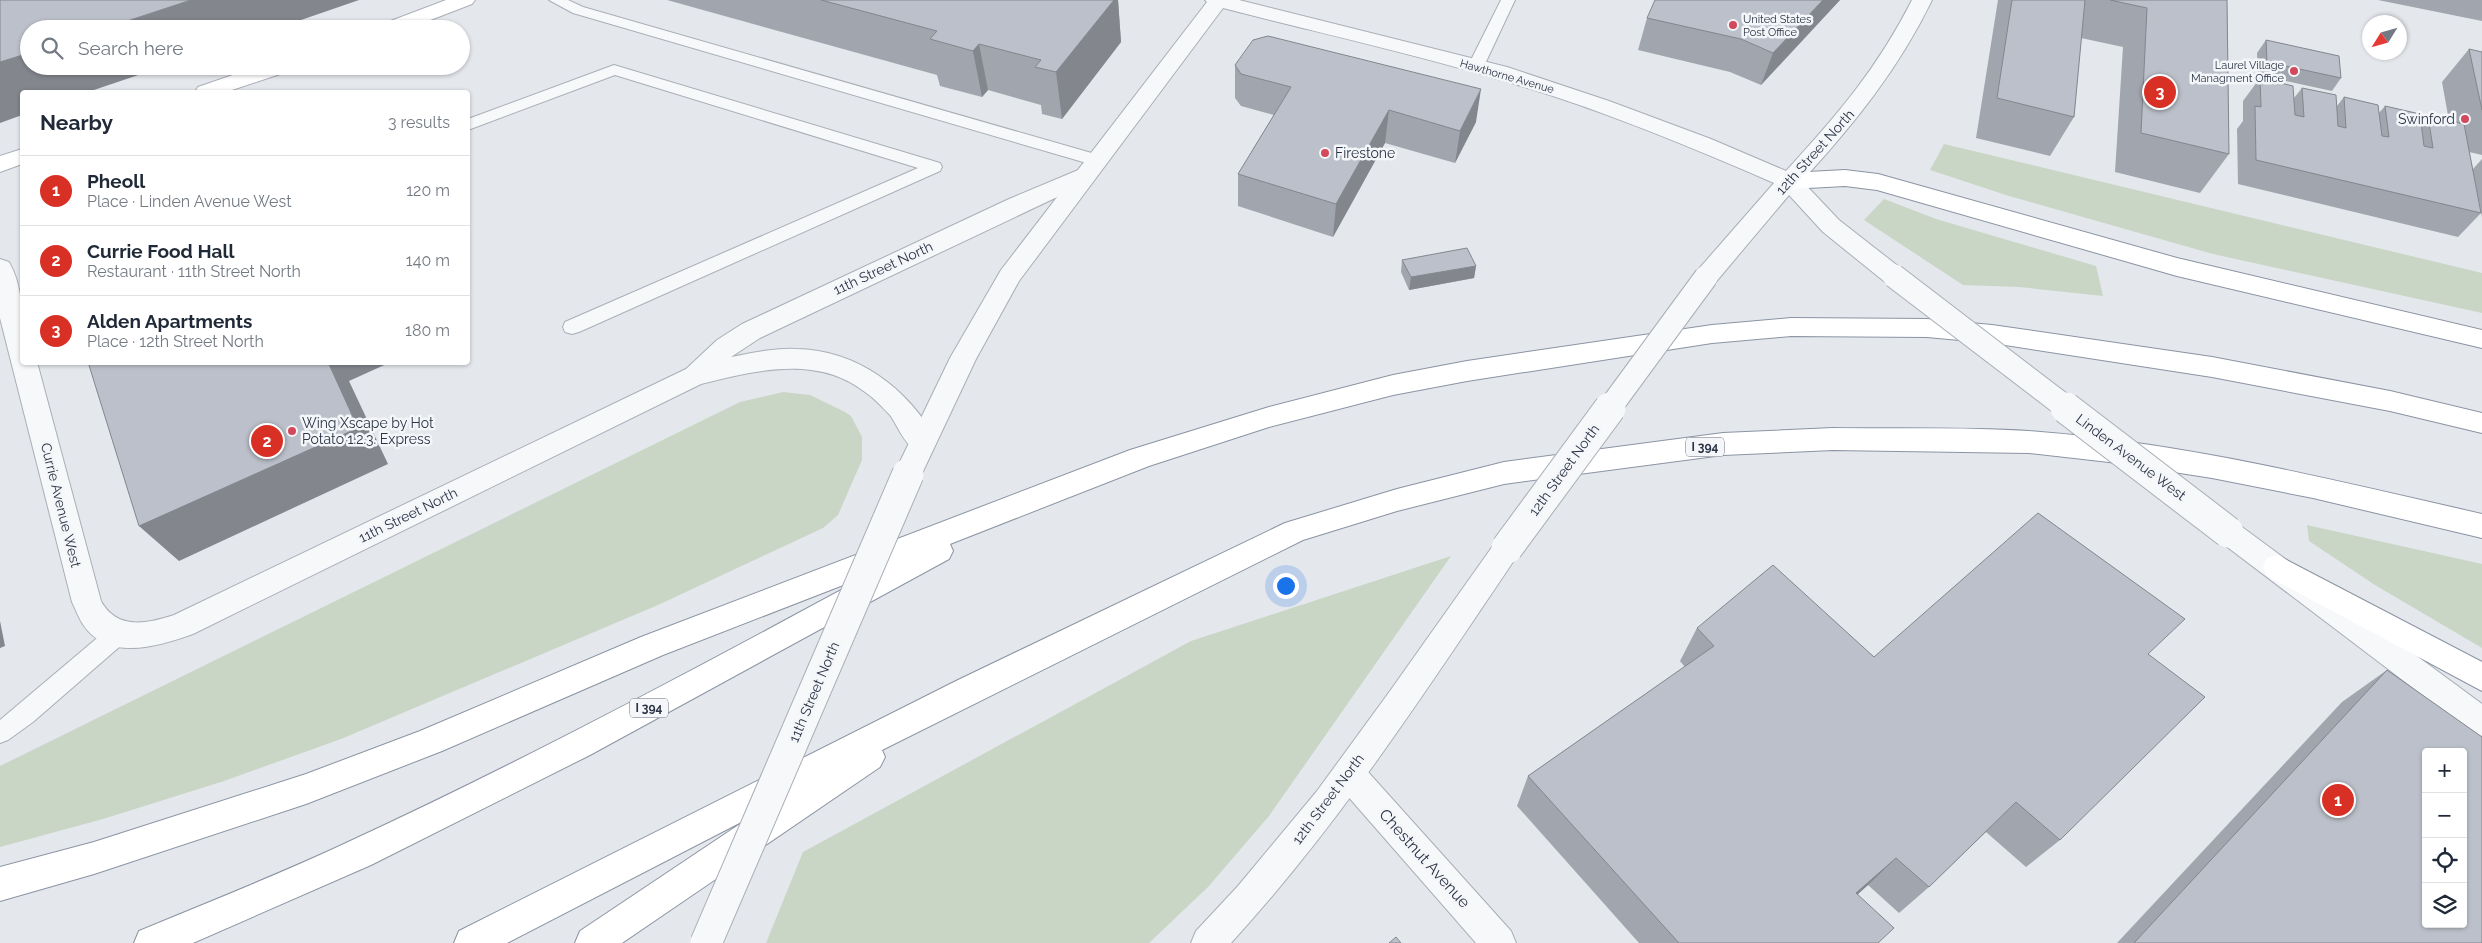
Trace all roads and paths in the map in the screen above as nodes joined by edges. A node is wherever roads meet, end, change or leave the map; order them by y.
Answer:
1 (465, 0) edge
2 (556, 0) edge
3 (1218, 0) edge
4 (1508, 0) edge
5 (1922, 0) edge
6 (411, 20) edge
7 (1476, 66) junction
8 (254, 75) edge
9 (212, 90) edge
10 (470, 125) edge
11 (20, 157) edge
12 (0, 164) edge
13 (1090, 168) junction
14 (1790, 181) junction
15 (0, 268) edge
16 (572, 327) dead end
17 (2482, 339) edge
18 (20, 348) edge
19 (25, 365) edge
20 (694, 376) junction
21 (2482, 423) edge
22 (923, 441) junction
23 (1140, 458) junction
24 (2482, 526) edge
25 (2277, 567) junction
26 (117, 635) junction
27 (2482, 677) edge
28 (967, 691) junction
29 (2482, 722) edge
30 (0, 733) edge
31 (1349, 774) junction
32 (0, 884) edge
33 (151, 943) edge
34 (471, 943) edge
35 (592, 943) edge
36 (706, 943) edge
37 (1208, 943) edge
38 (1499, 943) edge

1 - 6 main road
2 - 13 lane
3 - 7 street, Hawthorne Avenue
3 - 13 street, 11th Street North
4 - 7 lane
5 - 14 street, 12th Street North
7 - 14 street, Hawthorne Avenue
8 - 9 main road
10 - 16 lane
11 - 12 main road
13 - 20 street, 11th Street North
13 - 22 street, 11th Street North
14 - 17 main road
14 - 25 street, Linden Avenue West, bridge
14 - 31 street, 12th Street North, bridge
15 - 18 street
19 - 26 street, Currie Avenue West
20 - 22 street, 11th Street North
20 - 26 street, 11th Street North
21 - 23 main road, I 394
22 - 36 street, 11th Street North, bridge
23 - 32 main road
23 - 33 main road, I 394
24 - 28 main road, I 394
25 - 27 main road
25 - 29 street, Linden Avenue West
26 - 30 lane
28 - 34 main road, I 394
28 - 35 main road
31 - 37 street, 12th Street North
31 - 38 street, Chestnut Avenue

